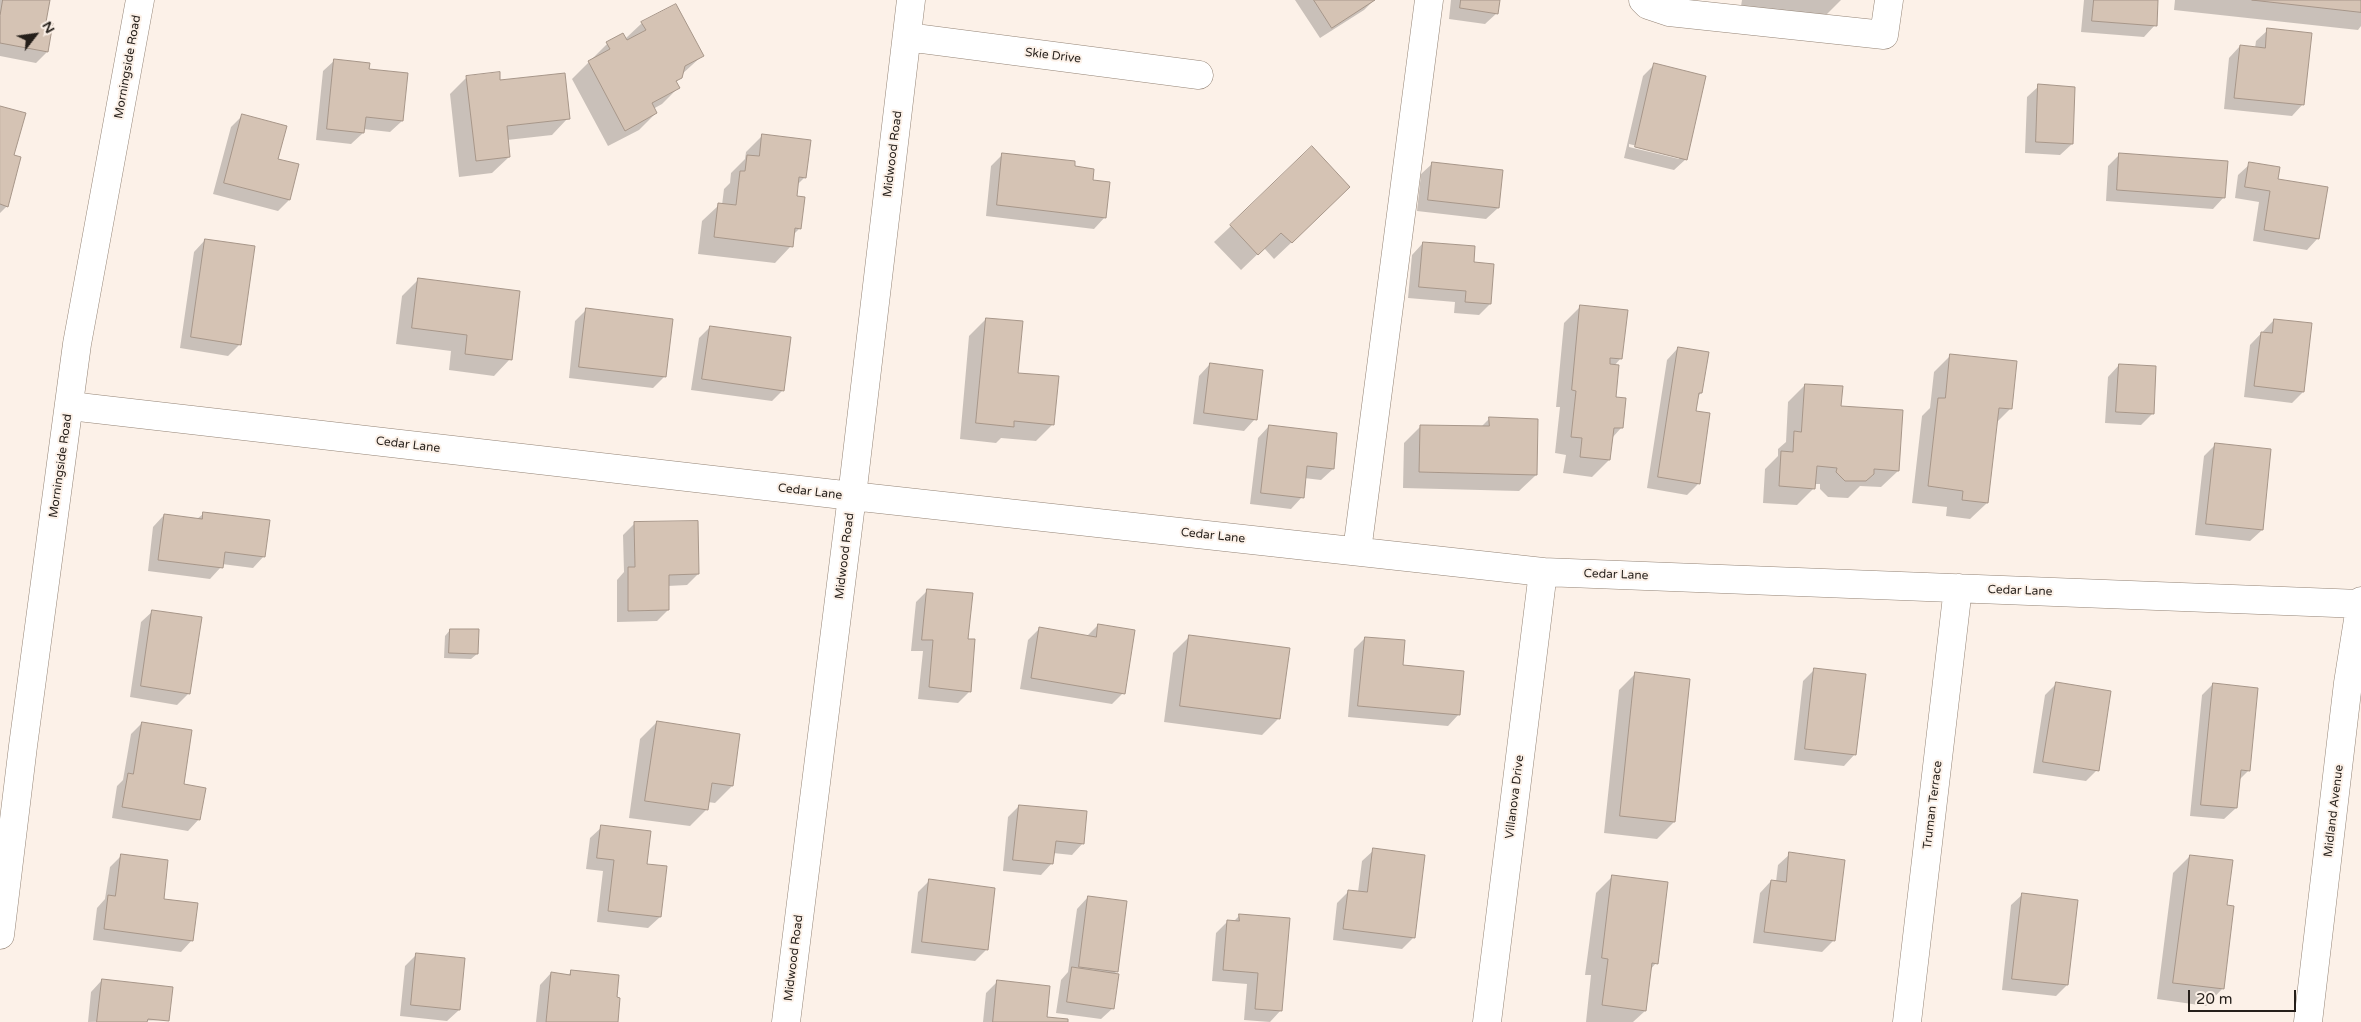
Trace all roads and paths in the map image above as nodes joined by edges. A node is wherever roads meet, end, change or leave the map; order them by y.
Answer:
1 (140, 0) edge
2 (911, 0) edge
3 (1429, 0) edge
4 (1643, 0) edge
5 (1889, 0) edge
6 (907, 37) junction
7 (1199, 75) dead end
8 (70, 406) junction
9 (852, 496) junction
10 (1357, 551) junction
11 (1543, 572) junction
12 (1958, 588) junction
13 (2361, 602) edge
14 (2351, 757) edge
15 (0, 935) edge
16 (786, 1022) edge
17 (1487, 1022) edge
18 (1907, 1022) edge
19 (2308, 1022) edge

1 - 8 street, Morningside Road
2 - 6 street, Midwood Road
3 - 10 street
4 - 5 street
6 - 7 street, Skie Drive
6 - 9 street, Midwood Road
8 - 9 street, Cedar Lane
8 - 15 street, Morningside Road
9 - 10 street, Cedar Lane
9 - 16 street, Midwood Road
10 - 11 street, Cedar Lane
11 - 12 street, Cedar Lane
11 - 17 street, Villanova Drive
12 - 13 street, Cedar Lane
12 - 18 street, Truman Terrace
13 - 14 street, Midland Avenue
14 - 19 street, Midland Avenue

